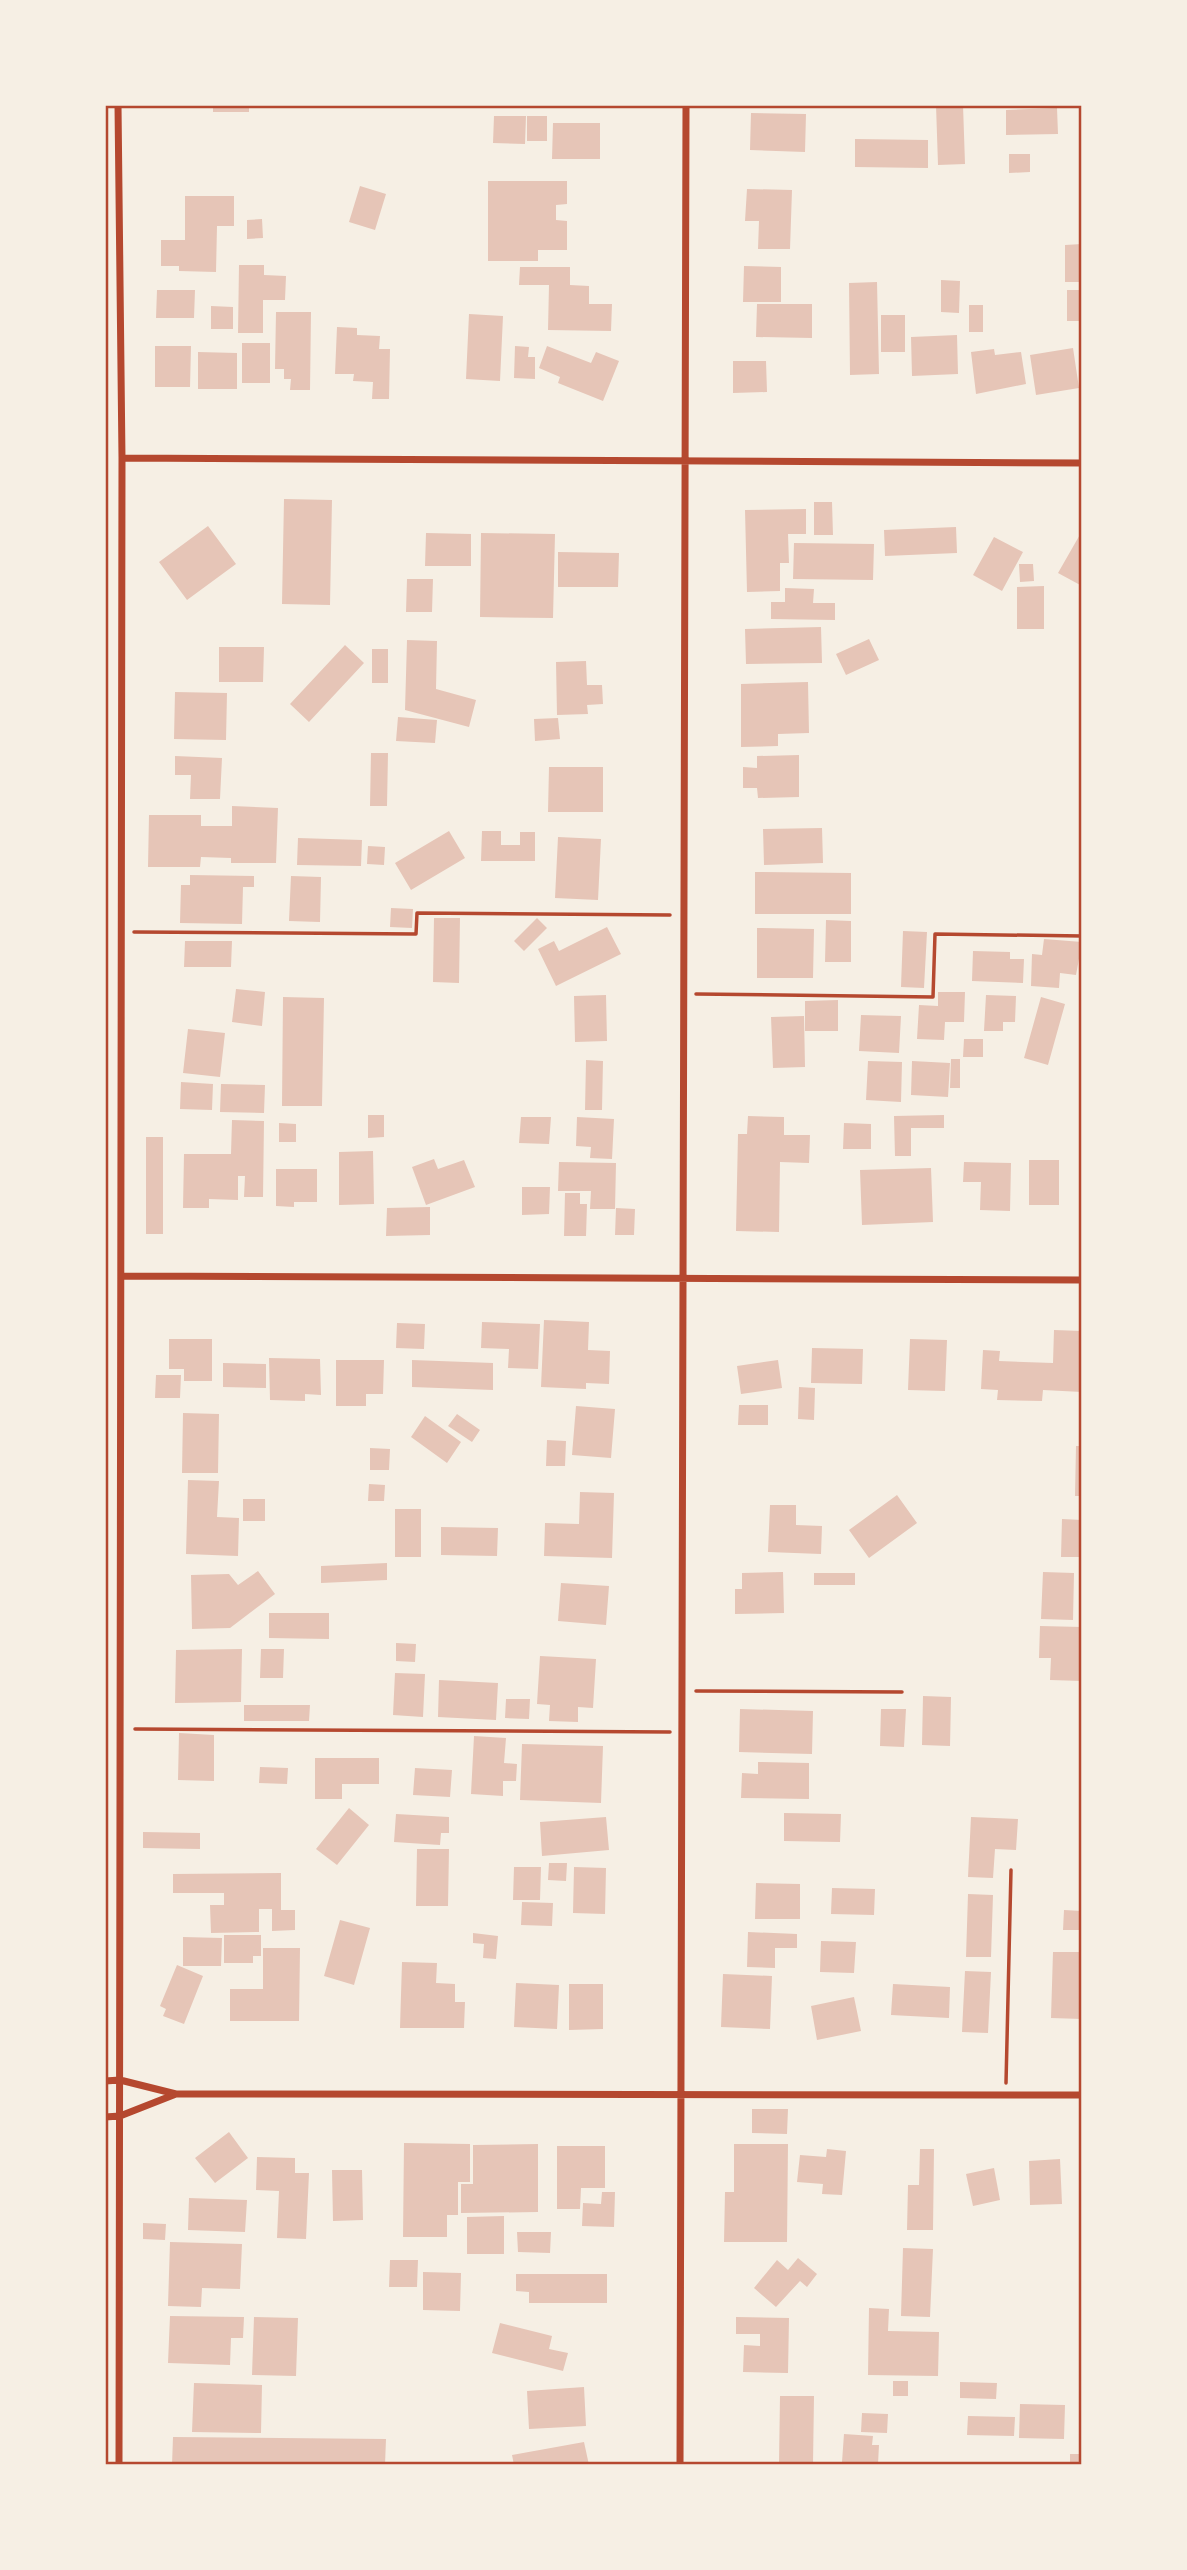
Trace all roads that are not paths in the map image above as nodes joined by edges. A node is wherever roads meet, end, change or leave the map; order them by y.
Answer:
1 (118, 105) edge
2 (685, 105) edge
3 (122, 458) junction
4 (682, 462) junction
5 (1082, 463) edge
6 (122, 1276) junction
7 (684, 1278) junction
8 (1082, 1280) edge
9 (120, 2080) junction
10 (105, 2081) edge
11 (176, 2094) junction
12 (1082, 2095) edge
13 (682, 2096) junction
14 (120, 2116) junction
15 (105, 2117) edge
16 (120, 2465) edge
17 (680, 2465) edge

1 - 3 street
2 - 4 street
3 - 4 street
3 - 6 street
4 - 5 street
4 - 7 street
6 - 7 street
6 - 9 street
7 - 8 street
7 - 13 street
9 - 10 street
9 - 11 street
9 - 14 street
11 - 13 street
11 - 14 street
12 - 13 street
13 - 17 street
14 - 15 street
14 - 16 street

